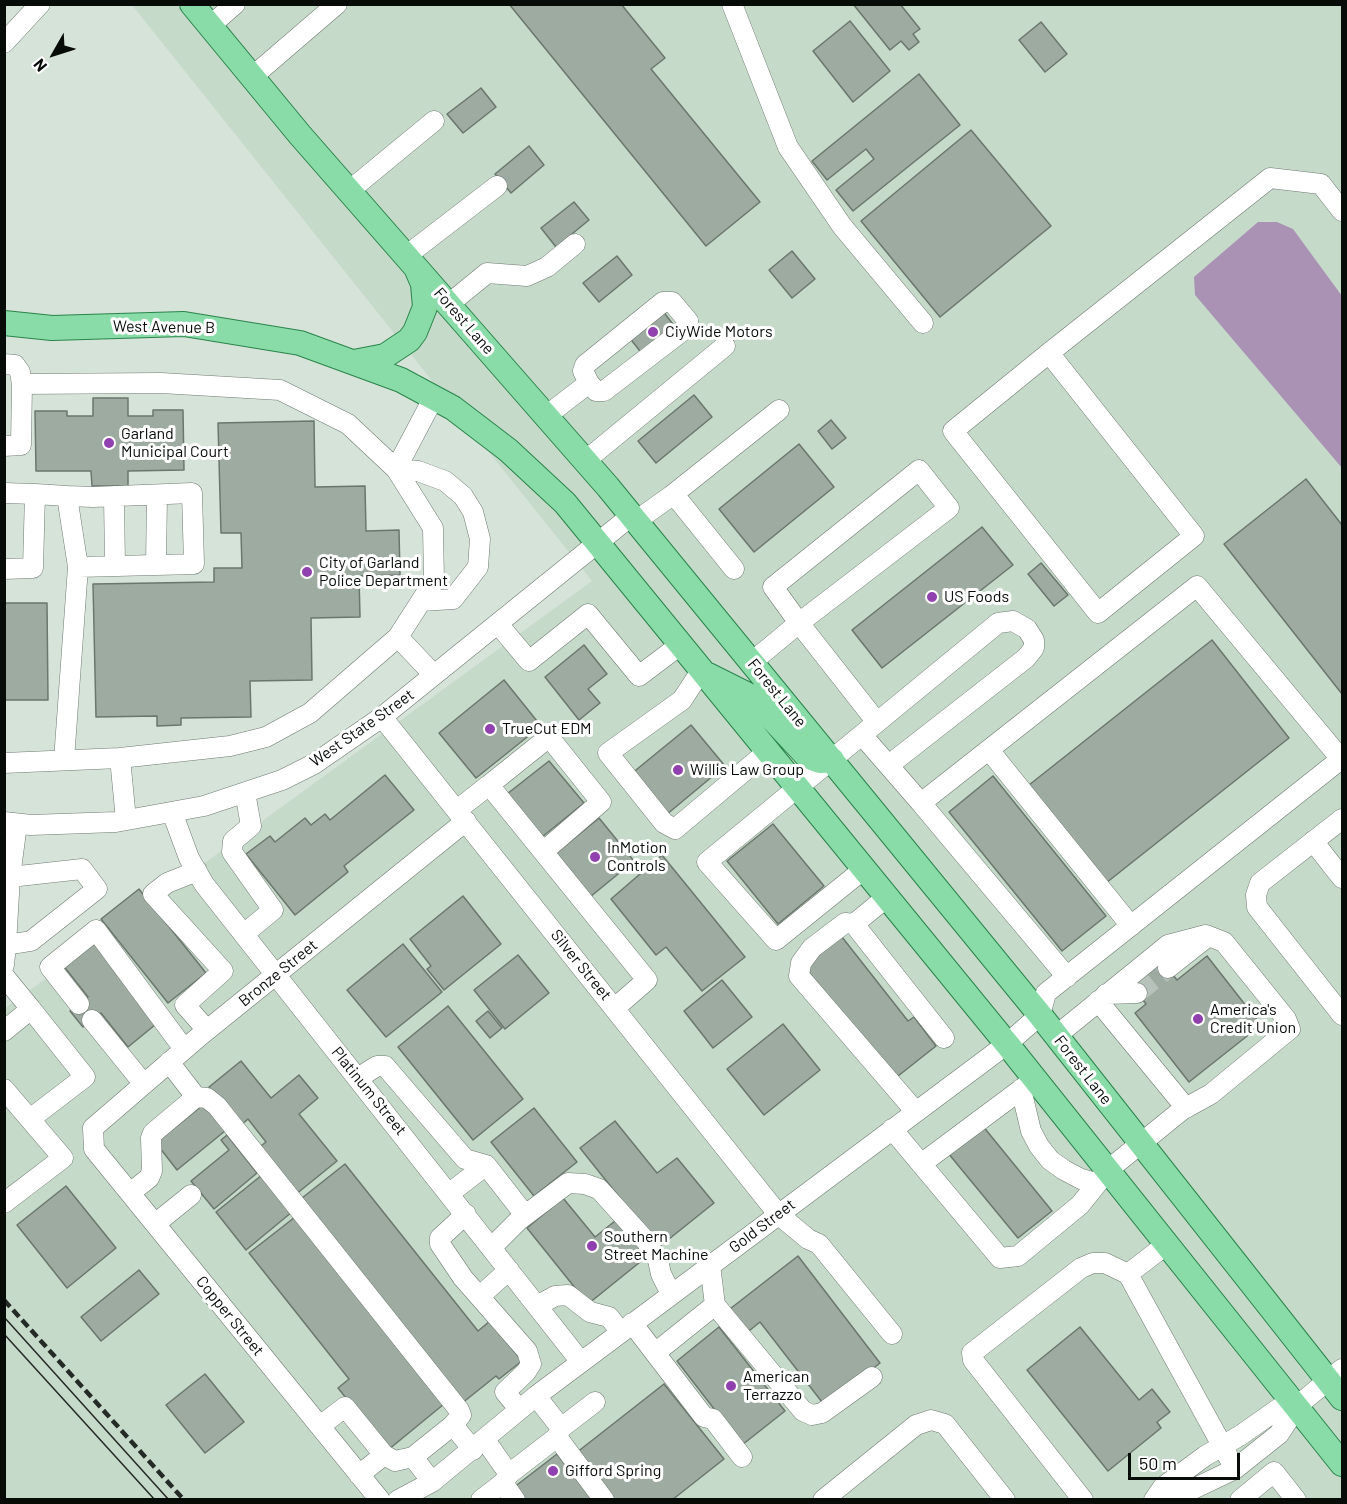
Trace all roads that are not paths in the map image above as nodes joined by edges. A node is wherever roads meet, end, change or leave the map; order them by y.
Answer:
1 (40, 4) edge
2 (192, 4) edge
3 (235, 4) edge
4 (337, 4) edge
5 (732, 4) edge
6 (210, 26) junction
7 (4, 42) edge
8 (252, 77) junction
9 (435, 121) dead end
10 (497, 186) dead end
11 (349, 191) junction
12 (1342, 211) edge
13 (575, 244) dead end
14 (411, 260) junction
15 (449, 304) junction
16 (4, 323) edge
17 (923, 323) dead end
18 (725, 346) dead end
19 (1049, 353) junction
20 (354, 362) junction
21 (4, 364) edge
22 (589, 383) junction
23 (22, 384) junction
24 (434, 398) junction
25 (779, 410) dead end
26 (546, 416) junction
27 (4, 446) edge
28 (585, 461) junction
29 (396, 469) junction
30 (4, 493) edge
31 (35, 494) junction
32 (157, 495) junction
33 (67, 496) junction
34 (114, 496) junction
35 (671, 496) junction
36 (634, 519) junction
37 (596, 544) junction
38 (156, 565) junction
39 (115, 566) junction
40 (78, 567) junction
41 (4, 569) edge
42 (734, 569) dead end
43 (421, 601) junction
44 (799, 623) junction
45 (498, 624) junction
46 (398, 637) junction
47 (680, 645) junction
48 (752, 662) junction
49 (701, 671) junction
50 (434, 675) junction
51 (382, 717) junction
52 (869, 728) junction
53 (989, 750) junction
54 (767, 752) junction
55 (120, 758) junction
56 (64, 760) junction
57 (832, 760) junction
58 (4, 763) edge
59 (889, 765) junction
60 (489, 785) junction
61 (798, 789) junction
62 (245, 792) junction
63 (921, 803) junction
64 (172, 812) junction
65 (461, 816) junction
66 (1342, 819) edge
67 (126, 820) junction
68 (11, 823) edge
69 (1313, 842) junction
70 (544, 852) junction
71 (864, 869) junction
72 (197, 871) junction
73 (7, 876) edge
74 (1342, 878) edge
75 (887, 897) junction
76 (854, 924) junction
77 (1131, 926) junction
78 (244, 934) junction
79 (1209, 936) junction
80 (5, 955) edge
81 (1168, 968) tunnel mouth
82 (276, 975) junction
83 (4, 976) edge
84 (1067, 976) junction
85 (1137, 993) tunnel mouth
86 (1102, 998) junction
87 (80, 1004) dead end
88 (616, 1007) junction
89 (31, 1009) junction
90 (1040, 1015) junction
91 (1342, 1015) edge
92 (92, 1020) dead end
93 (207, 1030) junction
94 (4, 1031) edge
95 (1056, 1036) junction
96 (944, 1038) dead end
97 (1007, 1044) junction
98 (177, 1055) junction
99 (358, 1078) junction
100 (143, 1083) junction
101 (1028, 1084) junction
102 (4, 1089) edge
103 (196, 1096) junction
104 (1186, 1108) junction
105 (916, 1112) junction
106 (30, 1119) junction
107 (93, 1128) joint
108 (892, 1129) junction
109 (1141, 1143) junction
110 (456, 1149) junction
111 (921, 1164) junction
112 (486, 1165) junction
113 (430, 1168) junction
114 (1102, 1176) junction
115 (130, 1193) junction
116 (450, 1193) junction
117 (191, 1195) dead end
118 (4, 1203) edge
119 (466, 1214) junction
120 (778, 1214) junction
121 (525, 1215) junction
122 (155, 1224) junction
123 (1167, 1244) junction
124 (492, 1247) junction
125 (710, 1265) junction
126 (509, 1270) junction
127 (1128, 1274) junction
128 (671, 1294) junction
129 (480, 1296) junction
130 (715, 1305) junction
131 (537, 1306) junction
132 (626, 1328) junction
133 (892, 1334) dead end
134 (655, 1353) junction
135 (581, 1362) junction
136 (872, 1377) dead end
137 (1338, 1383) edge
138 (536, 1396) junction
139 (595, 1402) dead end
140 (1297, 1406) junction
141 (519, 1409) junction
142 (453, 1425) junction
143 (320, 1426) junction
144 (559, 1432) junction
145 (479, 1445) junction
146 (1222, 1446) junction
147 (384, 1455) junction
148 (413, 1457) junction
149 (742, 1457) dead end
150 (1342, 1464) edge
151 (1235, 1469) junction
152 (359, 1475) junction
153 (506, 1478) junction
154 (432, 1482) junction
155 (1242, 1499) edge
156 (380, 1500) edge
157 (398, 1500) edge
158 (481, 1500) edge
159 (515, 1500) edge
160 (604, 1500) edge
161 (823, 1500) edge
162 (1005, 1500) edge
163 (1083, 1500) edge
164 (1154, 1500) edge
165 (1170, 1500) edge
166 (1296, 1500) edge

1 - 7 street
2 - 6 main road, Forest Lane
3 - 6 street
4 - 8 street
5 - 17 street
6 - 8 main road, Forest Lane
8 - 11 main road, Forest Lane
9 - 11 street
10 - 14 street
11 - 14 main road, Forest Lane
12 - 19 street
13 - 15 street
14 - 15 main road, Forest Lane
14 - 20 main road
15 - 26 main road, Forest Lane
16 - 20 main road, West Avenue B
18 - 28 street
19 - 19 street
20 - 24 main road
21 - 23 street
22 - 22 street
22 - 26 street
23 - 27 street
23 - 29 street
24 - 29 street
24 - 37 main road
25 - 35 street, West State Street
26 - 28 main road, Forest Lane
28 - 36 main road, Forest Lane
29 - 43 street
29 - 43 street
30 - 31 street
31 - 33 street
31 - 41 street
32 - 34 street
32 - 38 street
32 - 38 street
33 - 34 street
33 - 40 street
34 - 39 street
35 - 36 street, West State Street
35 - 42 street
36 - 37 street, West State Street
36 - 48 main road, Forest Lane
37 - 45 street, West State Street
37 - 47 main road
38 - 39 street
39 - 40 street
40 - 56 street
43 - 46 street
44 - 44 street
44 - 48 street
44 - 52 street
45 - 47 street
45 - 50 street, West State Street
46 - 50 street
46 - 55 street
47 - 49 main road
48 - 57 main road, Forest Lane
49 - 54 main road
49 - 54 street
49 - 57 main road
50 - 51 street, West State Street
51 - 62 street, West State Street
51 - 65 street, Silver Street
52 - 57 street
52 - 59 street
52 - 59 street
53 - 63 street
53 - 77 street
53 - 77 street
54 - 61 main road
55 - 56 street
55 - 67 street
56 - 58 street
57 - 61 street
57 - 90 main road, Forest Lane
59 - 63 street
60 - 65 street, Bronze Street
60 - 70 street
60 - 70 street, Bronze Street
61 - 71 main road
61 - 71 street
62 - 64 street, West State Street
62 - 78 street
63 - 84 street
64 - 67 street, West State Street
64 - 72 street, Platinum Street
65 - 82 street, Bronze Street
65 - 88 street, Silver Street
66 - 69 street
67 - 68 street, West State Street
68 - 73 street
69 - 74 street
69 - 91 street
70 - 88 street
71 - 75 main road
72 - 78 street, Platinum Street
72 - 93 street
73 - 80 street
73 - 80 street
75 - 76 street
75 - 97 main road
76 - 96 street
76 - 105 street
77 - 84 street
78 - 82 street, Platinum Street
79 - 81 street
79 - 86 street
79 - 104 street
82 - 93 street, Bronze Street
82 - 99 street, Platinum Street
83 - 89 street
84 - 90 street
85 - 86 street
86 - 95 street
86 - 104 street
87 - 98 street
88 - 120 street, Silver Street
89 - 94 street
89 - 106 street
90 - 95 main road, Forest Lane
90 - 97 street, Gold Street
92 - 100 street
93 - 98 street, Bronze Street
95 - 109 main road, Forest Lane
97 - 101 main road
97 - 105 street, Gold Street
98 - 100 street, Bronze Street
98 - 103 street
99 - 110 street
99 - 113 street, Platinum Street
100 - 107 street, Bronze Street
101 - 111 street
101 - 114 main road
101 - 114 street
102 - 106 street
103 - 115 street
103 - 142 street
104 - 109 street
105 - 108 street, Gold Street
106 - 118 street
107 - 115 street, Copper Street
108 - 111 street
108 - 120 street, Gold Street
109 - 114 street
109 - 137 main road, Forest Lane
110 - 112 street
110 - 113 street
111 - 114 street
112 - 116 street
112 - 121 street
113 - 116 street, Platinum Street
114 - 123 main road
115 - 122 street, Copper Street
116 - 119 street, Platinum Street
117 - 122 street
119 - 124 street, Platinum Street
119 - 129 street
120 - 125 street, Gold Street
120 - 133 street, Silver Street
121 - 124 street
121 - 128 street
122 - 143 street, Copper Street
123 - 127 street
123 - 140 main road
124 - 126 street, Platinum Street
125 - 128 street, Gold Street
125 - 130 street
126 - 129 street
126 - 131 street, Platinum Street
127 - 146 street
127 - 163 street
128 - 132 street, Gold Street
129 - 141 street
130 - 134 street
130 - 136 street
131 - 132 street
131 - 135 street, Platinum Street
132 - 134 street
132 - 135 street, Gold Street
134 - 149 street
135 - 138 street, Gold Street
137 - 140 street
138 - 141 street, Gold Street
138 - 144 street
139 - 144 street
140 - 146 street
140 - 150 main road
140 - 151 street
141 - 145 street, Gold Street
142 - 145 street
142 - 148 street
143 - 147 street
143 - 152 street, Copper Street
144 - 153 street
144 - 160 street
145 - 153 street
145 - 154 street, Gold Street
146 - 151 street
146 - 164 street
147 - 148 street
147 - 152 street
148 - 154 street
151 - 165 street
152 - 156 street, Copper Street
153 - 158 street
153 - 159 street
154 - 157 street, Gold Street
155 - 166 street
161 - 162 street

